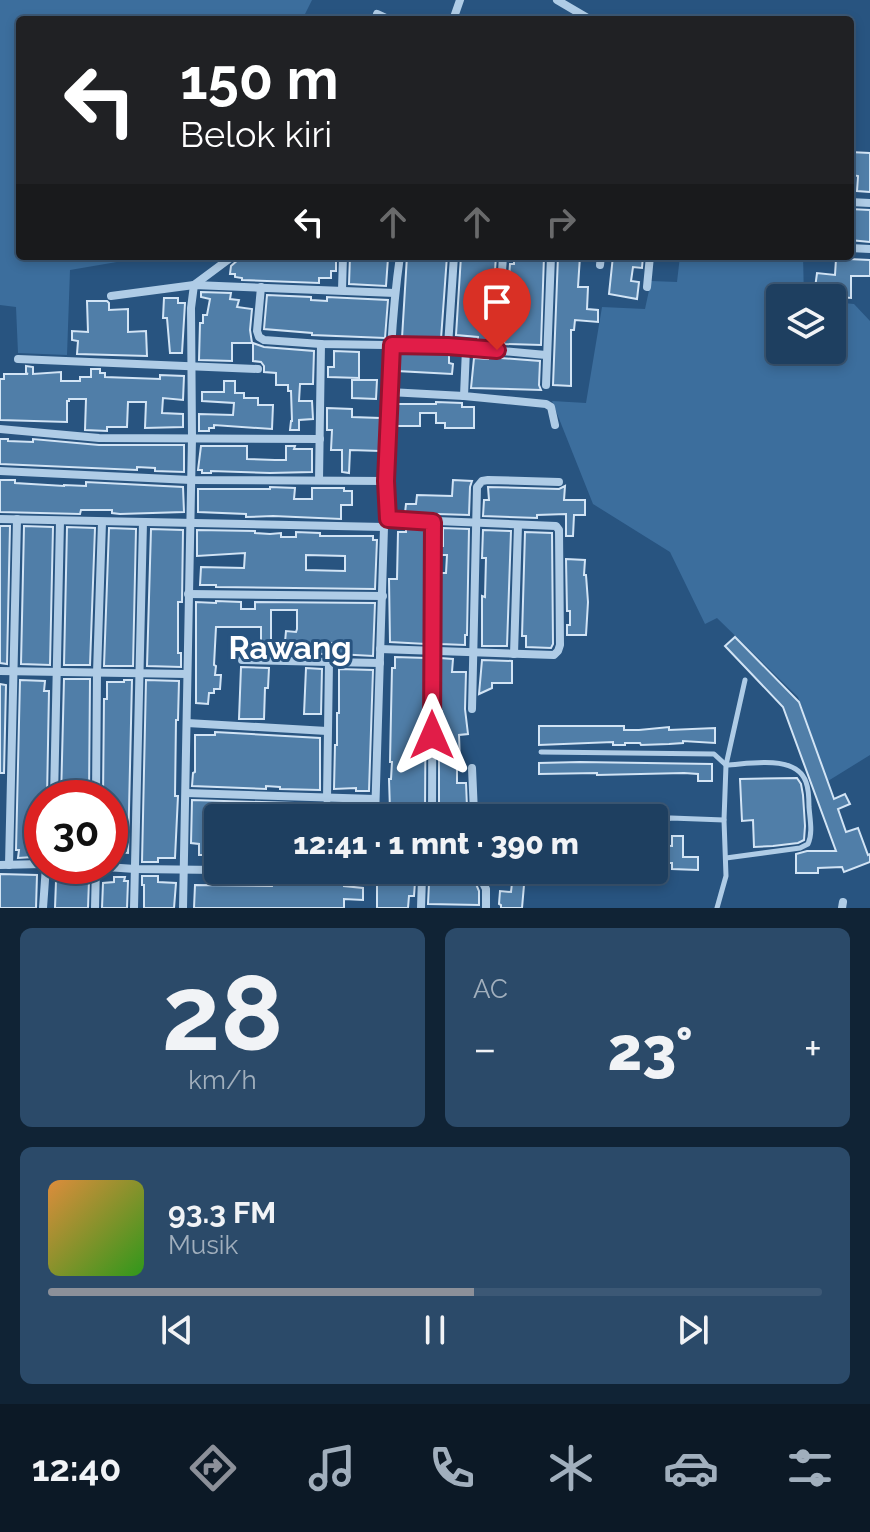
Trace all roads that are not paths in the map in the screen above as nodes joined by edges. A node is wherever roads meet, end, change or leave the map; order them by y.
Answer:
1 (559, 1) edge
2 (377, 14) dead end
3 (381, 16) edge
4 (584, 16) edge
5 (228, 260) edge
6 (343, 260) edge
7 (399, 260) edge
8 (454, 260) edge
9 (503, 260) edge
10 (551, 260) edge
11 (650, 260) edge
12 (194, 285) junction
13 (261, 287) junction
14 (647, 287) dead end
15 (342, 290) junction
16 (395, 293) junction
17 (111, 296) dead end
18 (321, 344) junction
19 (392, 345) junction
20 (448, 346) junction
21 (466, 349) junction
22 (497, 350) junction
23 (546, 355) junction
24 (18, 359) dead end
25 (192, 365) junction
26 (258, 369) dead end
27 (546, 385) dead end
28 (389, 392) junction
29 (464, 396) junction
30 (555, 425) dead end
31 (0, 429) edge
32 (192, 438) junction
33 (320, 439) junction
34 (0, 471) edge
35 (191, 480) junction
36 (319, 480) junction
37 (386, 481) junction
38 (559, 482) dead end
39 (0, 519) edge
40 (17, 519) junction
41 (60, 521) junction
42 (190, 521) junction
43 (102, 522) junction
44 (143, 522) junction
45 (433, 522) junction
46 (386, 523) junction
47 (476, 524) junction
48 (518, 525) junction
49 (188, 594) junction
50 (383, 596) junction
51 (380, 649) junction
52 (431, 652) junction
53 (473, 653) junction
54 (514, 654) junction
55 (242, 660) dead end
56 (329, 662) junction
57 (380, 663) junction
58 (0, 671) edge
59 (14, 671) junction
60 (57, 672) junction
61 (97, 673) junction
62 (140, 674) junction
63 (187, 674) junction
64 (745, 680) dead end
65 (472, 709) dead end
66 (187, 723) junction
67 (327, 731) junction
68 (541, 752) dead end
69 (726, 765) junction
70 (472, 768) dead end
71 (54, 780) edge
72 (96, 780) edge
73 (186, 793) junction
74 (327, 799) junction
75 (375, 799) junction
76 (375, 804) edge
77 (432, 804) edge
78 (474, 804) edge
79 (668, 819) edge
80 (724, 820) junction
81 (726, 858) junction
82 (5, 865) edge
83 (128, 868) edge
84 (135, 869) junction
85 (184, 869) junction
86 (204, 870) edge
87 (44, 884) edge
88 (95, 884) edge
89 (422, 884) edge
90 (484, 884) edge
91 (43, 908) edge
92 (95, 908) edge
93 (134, 908) edge
94 (183, 908) edge
95 (421, 908) edge
96 (486, 908) edge
97 (717, 908) edge

1 - 4 street
2 - 3 street
5 - 12 street
6 - 15 street
7 - 16 street
8 - 20 street
9 - 22 street
10 - 23 street
11 - 14 street
12 - 13 street
12 - 17 street
12 - 25 street
13 - 15 street
13 - 18 street
15 - 16 street
16 - 19 street
18 - 19 street
18 - 33 street
19 - 20 street
19 - 28 street
20 - 21 street
21 - 22 street
21 - 29 street
22 - 23 street
23 - 27 street
24 - 25 street
25 - 26 street
25 - 32 street
28 - 29 street
28 - 37 street
29 - 30 street
31 - 32 street
32 - 33 street
32 - 35 street
33 - 36 street
34 - 35 street
35 - 36 street
35 - 42 street
36 - 37 street
37 - 46 street
38 - 47 street
39 - 40 street
40 - 41 street
40 - 59 street
41 - 43 street
41 - 60 street
42 - 44 street
42 - 46 street
42 - 49 street
43 - 44 street
43 - 61 street
44 - 62 street
45 - 46 street
45 - 47 street
45 - 52 street
46 - 50 street
47 - 48 street
47 - 53 street
48 - 54 street
48 - 54 street
49 - 50 street
49 - 63 street
50 - 51 street
51 - 52 street
51 - 57 street
52 - 53 street
52 - 77 street
53 - 54 street
53 - 65 street
55 - 56 street
56 - 57 street
56 - 67 street
57 - 75 street
58 - 59 street
59 - 60 street
59 - 82 street
60 - 61 street
60 - 71 street
61 - 62 street
61 - 72 street
62 - 63 street
62 - 84 street
63 - 66 street
64 - 69 lane
66 - 67 street
66 - 73 street
67 - 74 street
68 - 69 lane
69 - 80 lane
69 - 81 lane
70 - 78 street
73 - 74 street
73 - 85 street
74 - 75 street
75 - 76 street
79 - 80 lane
80 - 81 lane
81 - 97 lane
83 - 84 street
84 - 85 street
84 - 93 street
85 - 86 street
85 - 94 street
87 - 91 street
88 - 92 street
89 - 95 street
90 - 96 street

